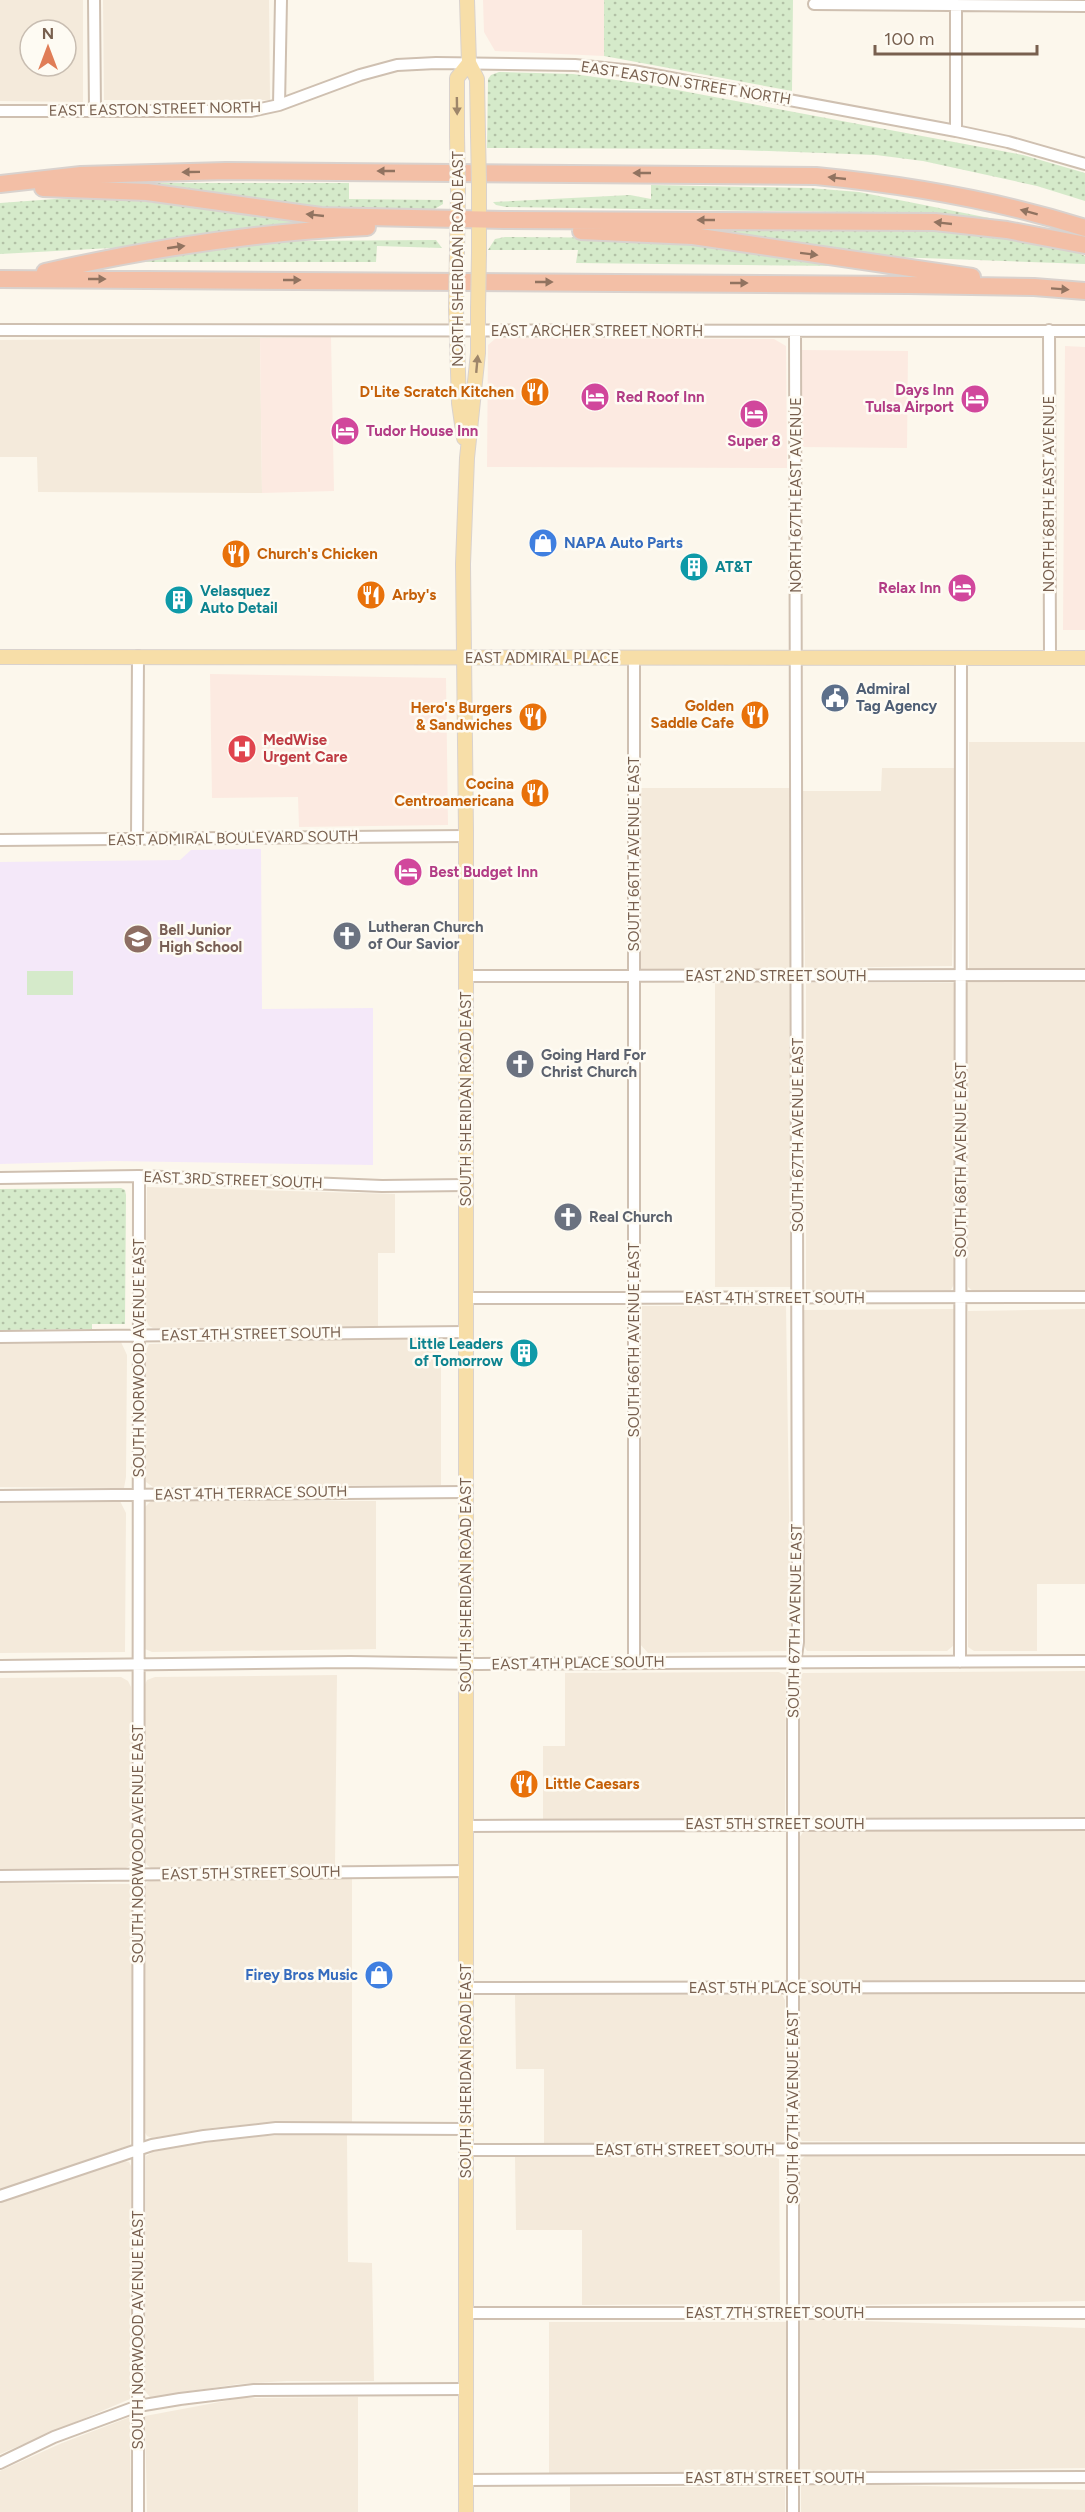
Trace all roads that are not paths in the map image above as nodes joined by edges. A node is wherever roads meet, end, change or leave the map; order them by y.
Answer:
1 (94, 0) edge
2 (281, 0) edge
3 (467, 0) edge
4 (873, 2) edge
5 (814, 4) dead end
6 (956, 5) junction
7 (1085, 6) edge
8 (469, 63) junction
9 (279, 105) junction
10 (0, 111) edge
11 (95, 111) junction
12 (956, 131) junction
13 (1085, 164) edge
14 (0, 186) edge
15 (458, 223) junction
16 (479, 224) junction
17 (1085, 228) edge
18 (1085, 245) edge
19 (18, 278) junction
20 (0, 279) edge
21 (1034, 287) junction
22 (1085, 291) edge
23 (0, 330) edge
24 (1049, 330) junction
25 (456, 331) junction
26 (478, 331) junction
27 (795, 331) junction
28 (1085, 331) edge
29 (467, 458) junction
30 (138, 656) junction
31 (0, 657) edge
32 (634, 657) junction
33 (464, 658) junction
34 (796, 658) junction
35 (961, 658) junction
36 (1050, 658) junction
37 (1085, 658) edge
38 (466, 836) junction
39 (137, 839) junction
40 (0, 840) edge
41 (1085, 975) edge
42 (466, 976) junction
43 (634, 976) junction
44 (798, 976) junction
45 (961, 976) junction
46 (139, 1176) junction
47 (0, 1178) edge
48 (466, 1185) junction
49 (1085, 1297) edge
50 (466, 1298) junction
51 (634, 1298) junction
52 (798, 1298) junction
53 (960, 1298) junction
54 (465, 1332) junction
55 (139, 1336) junction
56 (0, 1337) edge
57 (465, 1492) junction
58 (139, 1494) junction
59 (0, 1496) edge
60 (1085, 1660) edge
61 (795, 1661) junction
62 (634, 1662) junction
63 (960, 1662) junction
64 (465, 1663) junction
65 (138, 1665) junction
66 (0, 1666) edge
67 (793, 1824) junction
68 (1085, 1824) edge
69 (466, 1826) junction
70 (466, 1871) junction
71 (138, 1874) junction
72 (0, 1876) edge
73 (1085, 1987) edge
74 (466, 1988) junction
75 (793, 1988) junction
76 (466, 2129) junction
77 (792, 2149) junction
78 (1085, 2149) edge
79 (138, 2150) junction
80 (466, 2150) junction
81 (0, 2196) edge
82 (465, 2313) junction
83 (794, 2313) junction
84 (1085, 2313) edge
85 (465, 2389) junction
86 (138, 2406) junction
87 (0, 2463) edge
88 (1085, 2477) edge
89 (793, 2478) junction
90 (465, 2480) junction
91 (138, 2512) edge
92 (465, 2512) edge
93 (793, 2512) edge

1 - 11 street
2 - 9 street
3 - 8 main road, NORTH SHERIDAN ROAD EAST
4 - 5 street
4 - 6 street
6 - 7 street
6 - 12 street
8 - 9 street, EAST EASTON STREET NORTH
8 - 12 street, EAST EASTON STREET NORTH
8 -> 15 main road, NORTH SHERIDAN ROAD EAST, bridge
8 - 16 main road, NORTH SHERIDAN ROAD EAST, bridge
9 - 11 street, EAST EASTON STREET NORTH
10 - 11 street, EAST EASTON STREET NORTH
12 - 13 street, EAST EASTON STREET NORTH
15 -> 14 highway
17 -> 14 highway
15 - 16 highway
19 -> 15 highway
15 - 25 main road, NORTH SHERIDAN ROAD EAST, bridge
18 -> 16 highway
16 -> 21 highway
16 - 26 main road, NORTH SHERIDAN ROAD EAST, bridge
19 - 20 highway
19 -> 21 highway
21 -> 22 highway
23 - 25 street, EAST ARCHER STREET NORTH
24 - 27 street, EAST ARCHER STREET NORTH
24 - 28 street, EAST ARCHER STREET NORTH
24 - 36 street, NORTH 68TH EAST AVENUE
25 - 26 street, EAST ARCHER STREET NORTH
25 - 29 main road, NORTH SHERIDAN ROAD EAST
26 - 27 street, EAST ARCHER STREET NORTH
29 -> 26 main road, NORTH SHERIDAN ROAD EAST
27 - 34 street, NORTH 67TH EAST AVENUE
29 - 33 main road, NORTH SHERIDAN ROAD EAST
30 - 31 main road, EAST ADMIRAL PLACE
30 - 33 main road, EAST ADMIRAL PLACE
30 - 39 street
32 - 33 main road, EAST ADMIRAL PLACE
32 - 34 main road, EAST ADMIRAL PLACE
32 - 43 street, SOUTH 66TH AVENUE EAST
33 - 38 main road, SOUTH SHERIDAN ROAD EAST
34 - 35 main road, EAST ADMIRAL PLACE
34 - 44 street, SOUTH 67TH AVENUE EAST
35 - 36 main road, EAST ADMIRAL PLACE
35 - 45 street, SOUTH 68TH AVENUE EAST
36 - 37 main road, EAST ADMIRAL PLACE
38 - 39 street, EAST ADMIRAL BOULEVARD SOUTH
38 - 42 main road, SOUTH SHERIDAN ROAD EAST
39 - 40 street, EAST ADMIRAL BOULEVARD SOUTH
41 - 45 street, EAST 2ND STREET SOUTH
42 - 43 street, EAST 2ND STREET SOUTH
42 - 48 main road, SOUTH SHERIDAN ROAD EAST
43 - 44 street, EAST 2ND STREET SOUTH
43 - 51 street, SOUTH 66TH AVENUE EAST
44 - 45 street, EAST 2ND STREET SOUTH
44 - 52 street, SOUTH 67TH AVENUE EAST
45 - 53 street, SOUTH 68TH AVENUE EAST
46 - 47 street, EAST 3RD STREET SOUTH
46 - 48 street, EAST 3RD STREET SOUTH
46 - 55 street, SOUTH NORWOOD AVENUE EAST
48 - 50 main road, SOUTH SHERIDAN ROAD EAST
49 - 53 street, EAST 4TH STREET SOUTH
50 - 51 street, EAST 4TH STREET SOUTH
50 - 54 main road, SOUTH SHERIDAN ROAD EAST
51 - 52 street, EAST 4TH STREET SOUTH
51 - 62 street, SOUTH 66TH AVENUE EAST
52 - 53 street, EAST 4TH STREET SOUTH
52 - 61 street, SOUTH 67TH AVENUE EAST
53 - 63 street, SOUTH 68TH AVENUE EAST
54 - 55 street, EAST 4TH STREET SOUTH
54 - 57 main road, SOUTH SHERIDAN ROAD EAST
55 - 56 street, EAST 4TH STREET SOUTH
55 - 58 street, SOUTH NORWOOD AVENUE EAST
57 - 58 street, EAST 4TH TERRACE SOUTH
57 - 64 main road, SOUTH SHERIDAN ROAD EAST
58 - 59 street, EAST 4TH TERRACE SOUTH
58 - 65 street, SOUTH NORWOOD AVENUE EAST
60 - 63 street, EAST 4TH PLACE SOUTH
61 - 62 street, EAST 4TH PLACE SOUTH
61 - 63 street, EAST 4TH PLACE SOUTH
61 - 67 street, SOUTH 67TH AVENUE EAST
62 - 64 street, EAST 4TH PLACE SOUTH
64 - 65 street, EAST 4TH PLACE SOUTH
64 - 69 main road, SOUTH SHERIDAN ROAD EAST
65 - 66 street, EAST 4TH PLACE SOUTH
65 - 71 street, SOUTH NORWOOD AVENUE EAST
67 - 68 street, EAST 5TH STREET SOUTH
67 - 69 street, EAST 5TH STREET SOUTH
67 - 75 street, SOUTH 67TH AVENUE EAST
69 - 70 main road, SOUTH SHERIDAN ROAD EAST
70 - 71 street, EAST 5TH STREET SOUTH
70 - 74 main road, SOUTH SHERIDAN ROAD EAST
71 - 72 street, EAST 5TH STREET SOUTH
71 - 79 street, SOUTH NORWOOD AVENUE EAST
73 - 75 street, EAST 5TH PLACE SOUTH
74 - 75 street, EAST 5TH PLACE SOUTH
74 - 76 main road, SOUTH SHERIDAN ROAD EAST
75 - 77 street, SOUTH 67TH AVENUE EAST
76 - 79 street
76 - 80 main road, SOUTH SHERIDAN ROAD EAST
77 - 78 street, EAST 6TH STREET SOUTH
77 - 80 street, EAST 6TH STREET SOUTH
77 - 83 street, SOUTH 67TH AVENUE EAST
79 - 81 street
79 - 86 street, SOUTH NORWOOD AVENUE EAST
80 - 82 main road, SOUTH SHERIDAN ROAD EAST
82 - 83 street, EAST 7TH STREET SOUTH
82 - 85 main road, SOUTH SHERIDAN ROAD EAST
83 - 84 street, EAST 7TH STREET SOUTH
83 - 89 street, SOUTH 67TH AVENUE EAST
85 - 86 street
85 - 90 main road, SOUTH SHERIDAN ROAD EAST
86 - 87 street
86 - 91 street, SOUTH NORWOOD AVENUE EAST
88 - 89 street, EAST 8TH STREET SOUTH
89 - 90 street, EAST 8TH STREET SOUTH
89 - 93 street, SOUTH 67TH AVENUE EAST
90 - 92 main road, SOUTH SHERIDAN ROAD EAST

